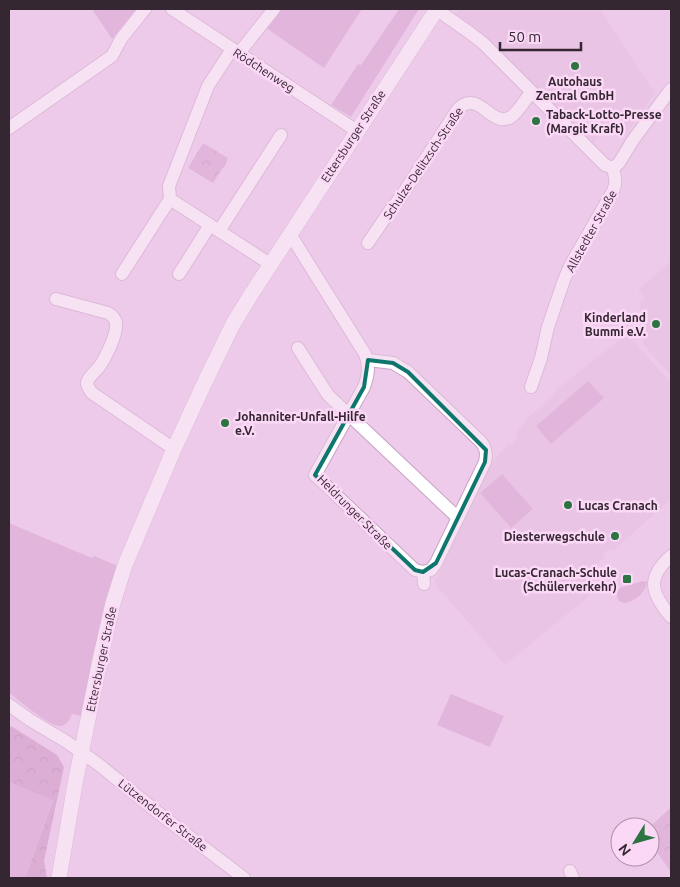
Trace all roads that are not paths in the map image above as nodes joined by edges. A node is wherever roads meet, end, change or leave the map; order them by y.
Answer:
1 (145, 9) edge
2 (172, 9) edge
3 (274, 9) edge
4 (437, 9) edge
5 (236, 51) junction
6 (671, 88) edge
7 (531, 92) junction
8 (9, 128) edge
9 (357, 131) junction
10 (281, 135) dead end
11 (613, 168) junction
12 (170, 199) junction
13 (215, 228) junction
14 (290, 234) junction
15 (368, 243) dead end
16 (270, 264) junction
17 (122, 274) dead end
18 (179, 274) dead end
19 (56, 299) dead end
20 (298, 348) dead end
21 (368, 360) junction
22 (531, 387) dead end
23 (348, 415) junction
24 (174, 449) junction
25 (458, 518) junction
26 (671, 556) edge
27 (671, 616) edge
28 (9, 705) edge
29 (81, 753) junction
30 (59, 878) edge
31 (244, 878) edge

1 - 8 street
2 - 5 street, Rödchenweg
3 - 5 street
4 - 7 street
4 - 9 street, Ettersburger Straße
5 - 9 street, Rödchenweg
5 - 12 street
6 - 11 street
7 - 11 street
7 - 15 street, Schulze-Delitzsch-Straße
9 - 14 street, Ettersburger Straße
10 - 13 street
11 - 22 street, Allstedter Straße
12 - 13 street
12 - 17 street
13 - 16 street
13 - 18 street
14 - 16 street, Ettersburger Straße
14 - 21 street
16 - 24 street, Ettersburger Straße
19 - 24 street
20 - 23 street
21 - 23 street, Heldrunger Straße
21 - 25 street, Heldrunger Straße
23 - 25 street
23 - 25 street, Heldrunger Straße
24 - 29 street, Ettersburger Straße
26 - 27 street
28 - 29 street, Lützendorfer Straße
29 - 30 street, Ettersburger Straße
29 - 31 street, Lützendorfer Straße

